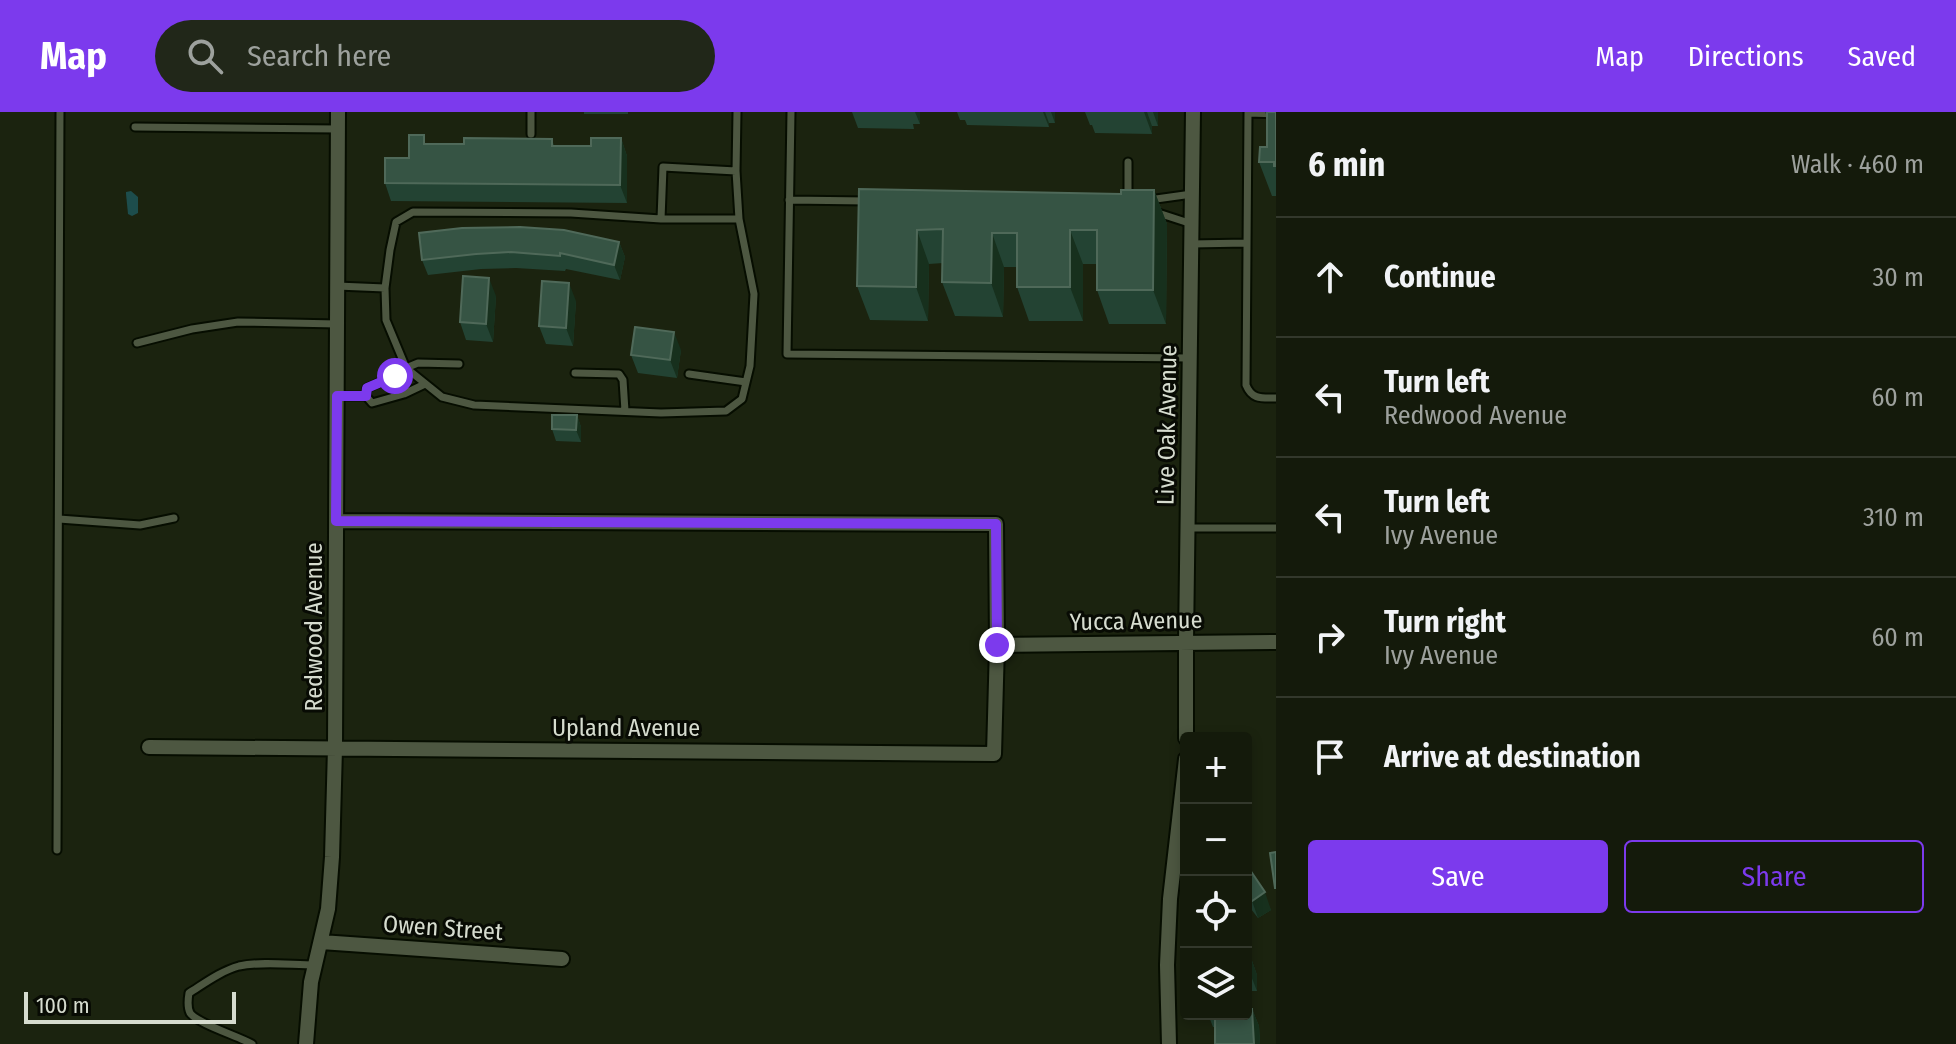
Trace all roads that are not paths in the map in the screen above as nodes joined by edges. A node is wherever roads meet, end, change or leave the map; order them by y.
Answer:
1 (60, 112) edge
2 (338, 112) edge
3 (531, 112) edge
4 (737, 112) edge
5 (791, 112) edge
6 (1193, 112) edge
7 (1248, 113) edge
8 (1276, 114) edge
9 (135, 127) dead end
10 (338, 129) junction
11 (531, 134) dead end
12 (1128, 162) dead end
13 (736, 171) junction
14 (1192, 194) junction
15 (789, 200) junction
16 (882, 202) edge
17 (1128, 205) edge
18 (661, 219) junction
19 (739, 219) junction
20 (1192, 224) junction
21 (1247, 243) junction
22 (1191, 244) junction
23 (337, 286) junction
24 (385, 288) junction
25 (337, 324) junction
26 (137, 343) dead end
27 (1189, 358) junction
28 (459, 364) dead end
29 (406, 368) junction
30 (575, 373) dead end
31 (689, 374) dead end
32 (389, 379) junction
33 (746, 382) junction
34 (425, 384) junction
35 (399, 395) junction
36 (337, 396) junction
37 (366, 396) junction
38 (1276, 398) edge
39 (625, 411) junction
40 (174, 518) dead end
41 (59, 519) junction
42 (336, 521) junction
43 (1187, 528) junction
44 (1276, 528) edge
45 (1186, 642) junction
46 (1276, 642) edge
47 (997, 645) junction
48 (1186, 732) edge
49 (149, 747) dead end
50 (335, 748) junction
51 (1181, 804) edge
52 (57, 850) dead end
53 (321, 942) junction
54 (562, 959) dead end
55 (315, 965) junction
56 (252, 1044) edge
57 (306, 1044) edge
58 (1169, 1044) edge

1 - 41 lane
2 - 10 street, Redwood Avenue
3 - 11 lane
4 - 13 lane
5 - 15 lane
6 - 14 street, Live Oak Avenue
7 - 8 lane
7 - 21 lane
9 - 10 lane
10 - 23 street, Redwood Avenue
12 - 17 lane
13 - 18 lane
13 - 19 lane
14 - 20 street, Live Oak Avenue
14 - 20 lane
15 - 16 lane
15 - 27 lane
18 - 19 lane
18 - 24 lane
19 - 33 lane
20 - 22 street, Live Oak Avenue
21 - 22 lane
21 - 38 lane
22 - 27 street, Live Oak Avenue
23 - 24 lane
23 - 25 street, Redwood Avenue
24 - 29 lane
25 - 26 lane
25 - 36 street, Redwood Avenue
27 - 43 street, Live Oak Avenue
28 - 29 lane
29 - 32 lane
29 - 34 lane
30 - 39 lane
31 - 33 lane
32 - 35 lane
32 - 37 lane
33 - 39 lane
34 - 35 lane
34 - 39 lane
35 - 37 lane
36 - 37 lane
36 - 42 street, Redwood Avenue
40 - 41 lane
41 - 52 lane
42 - 47 street
42 - 50 street, Redwood Avenue
43 - 44 lane
43 - 45 street, Live Oak Avenue
45 - 46 street, Yucca Avenue
45 - 47 street, Yucca Avenue
45 - 48 street, Live Oak Avenue
47 - 50 street, Upland Avenue
49 - 50 street, Upland Avenue
50 - 53 street, Redwood Avenue
51 - 58 street
53 - 54 street, Owen Street
53 - 55 street, Redwood Avenue
55 - 56 lane
55 - 57 street, Redwood Avenue

